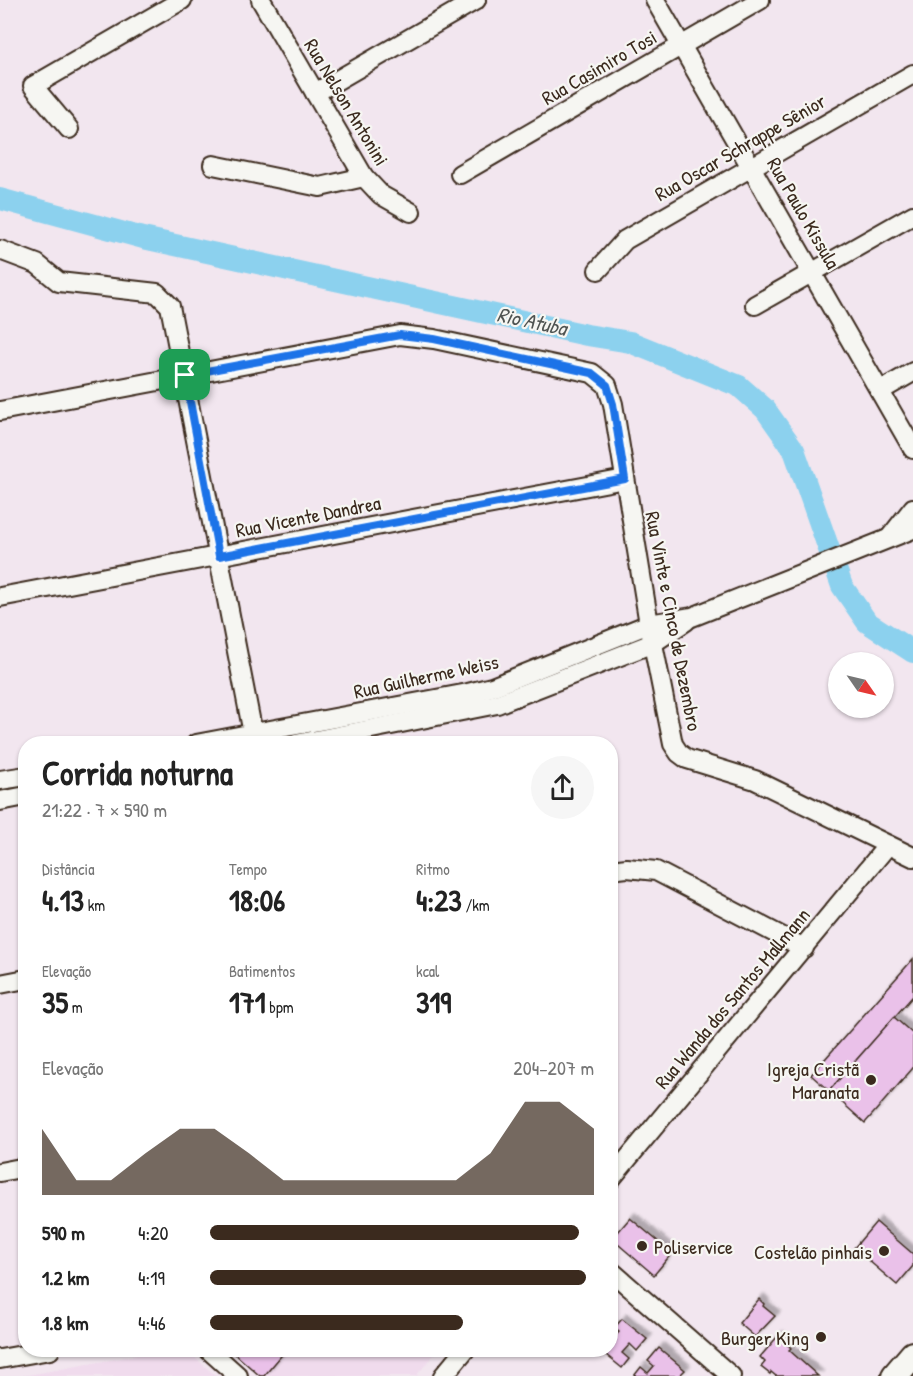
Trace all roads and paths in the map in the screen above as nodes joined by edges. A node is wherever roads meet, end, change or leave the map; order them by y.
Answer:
1 (182, 0) edge
2 (261, 0) edge
3 (476, 0) edge
4 (655, 0) edge
5 (760, 0) edge
6 (681, 45) junction
7 (913, 74) edge
8 (315, 93) junction
9 (69, 129) dead end
10 (213, 165) dead end
11 (751, 167) junction
12 (460, 174) dead end
13 (364, 177) junction
14 (411, 212) dead end
15 (913, 215) edge
16 (0, 250) edge
17 (598, 270) dead end
18 (812, 273) junction
19 (755, 305) dead end
20 (913, 372) edge
21 (185, 375) junction
22 (880, 391) junction
23 (0, 411) edge
24 (913, 449) edge
25 (625, 479) junction
26 (913, 508) edge
27 (913, 529) edge
28 (883, 540) junction
29 (219, 556) junction
30 (0, 597) edge
31 (692, 617) junction
32 (649, 624) junction
33 (653, 643) junction
34 (253, 736) edge
35 (268, 736) edge
36 (336, 736) edge
37 (18, 777) edge
38 (0, 780) edge
39 (18, 798) edge
40 (0, 801) edge
41 (888, 845) junction
42 (913, 857) edge
43 (618, 869) edge
44 (804, 948) junction
45 (18, 981) edge
46 (0, 984) edge
47 (18, 1169) edge
48 (618, 1170) edge
49 (0, 1172) edge
50 (618, 1277) edge
51 (913, 1355) edge
52 (18, 1356) edge
53 (217, 1357) edge
54 (459, 1357) edge
55 (0, 1359) edge
56 (238, 1376) edge
57 (443, 1376) edge
58 (731, 1376) edge
59 (895, 1376) edge

1 - 9 street
2 - 8 street, Rua Nelson Antonini
3 - 8 street
4 - 6 street, Rua Paulo Kissula
5 - 6 street, Rua Casimiro Tosi
6 - 11 street, Rua Paulo Kissula
6 - 12 street, Rua Casimiro Tosi
7 - 11 street, Rua Oscar Schrappe Sênior
8 - 13 street, Rua Nelson Antonini
10 - 13 street
11 - 17 street, Rua Oscar Schrappe Sênior
11 - 18 street, Rua Paulo Kissula
13 - 14 street, Rua Nelson Antonini
15 - 18 street
16 - 21 street
18 - 19 street
18 - 22 street, Rua Paulo Kissula
20 - 22 street
21 - 23 street
21 - 25 street, Rua Vinte e Cinco de Dezembro
21 - 29 street
22 - 24 street, Rua Paulo Kissula
25 - 29 street, Rua Vicente Dandrea
25 - 32 street, Rua Vinte e Cinco de Dezembro
26 - 28 street
27 - 28 street, Rua Guilherme Weiss
28 - 31 street, Rua Guilherme Weiss
29 - 30 street, Rua Vicente Dandrea
29 - 34 street
31 - 32 street, Rua Guilherme Weiss
31 - 33 street, Rua Guilherme Weiss
32 - 33 street, Rua Vinte e Cinco de Dezembro
32 - 35 street, Rua Guilherme Weiss
33 - 36 street, Rua Guilherme Weiss
33 - 41 street, Rua Vinte e Cinco de Dezembro
37 - 38 street
39 - 40 street
41 - 42 street, Rua Vinte e Cinco de Dezembro
41 - 44 street, Rua Wanda dos Santos Mallmann
43 - 44 street
44 - 48 street, Rua Wanda dos Santos Mallmann
45 - 46 street
47 - 49 street
50 - 58 street
51 - 59 highway
52 - 55 street
53 - 56 street
54 - 57 street

